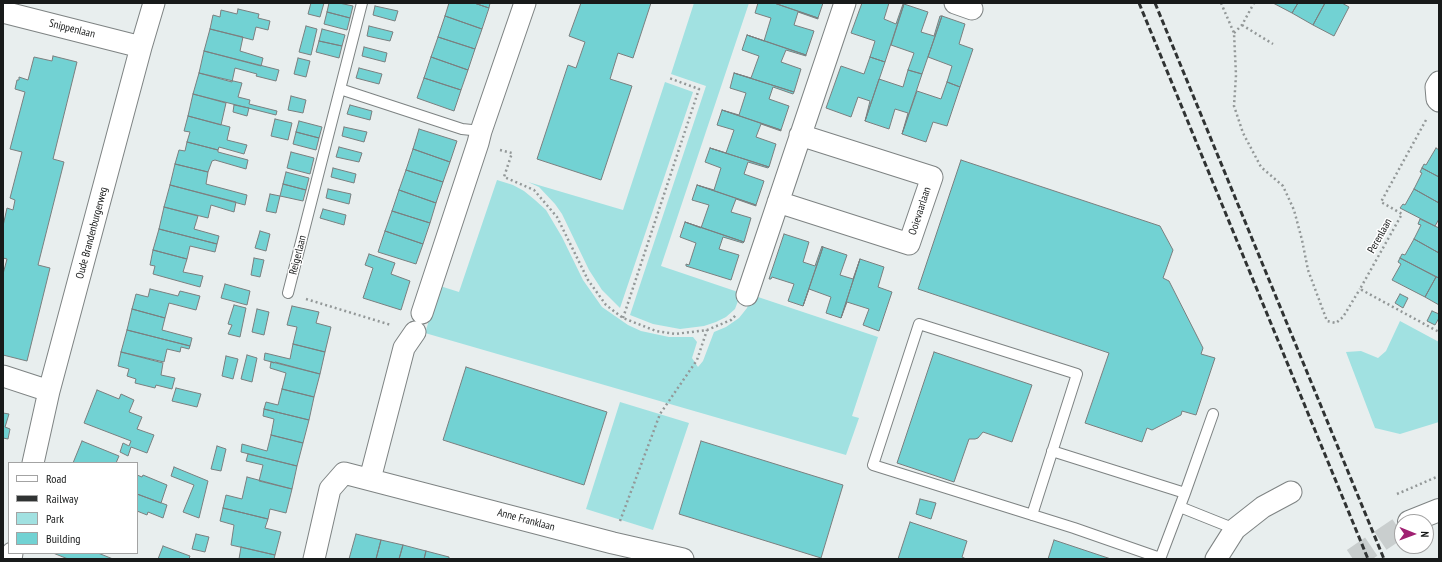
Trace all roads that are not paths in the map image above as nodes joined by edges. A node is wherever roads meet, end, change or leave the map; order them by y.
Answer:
1 (154, 3) edge
2 (362, 3) edge
3 (525, 3) edge
4 (844, 3) edge
5 (3, 12) edge
6 (141, 47) junction
7 (340, 89) junction
8 (800, 135) junction
9 (480, 137) junction
10 (778, 202) junction
11 (288, 293) road end
12 (747, 295) road end
13 (3, 376) edge
14 (49, 392) junction
15 (1213, 414) dead end
16 (1052, 451) junction
17 (33, 462) edge
18 (370, 479) junction
19 (1291, 492) dead end
20 (1185, 493) junction
21 (1180, 507) junction
22 (1439, 510) edge
23 (1429, 514) edge
24 (1032, 515) junction
25 (1235, 529) junction
26 (314, 559) edge
27 (683, 559) edge
28 (1160, 559) edge
29 (1216, 559) edge

1 - 6 street, Oude Brandenburgerweg
2 - 7 lane, Reigerlaan
3 - 9 street
4 - 8 street
5 - 6 street, Snippenlaan
6 - 14 street, Oude Brandenburgerweg
7 - 9 lane
7 - 11 lane, Reigerlaan
8 - 10 street
8 - 10 street, Ooievaarlaan
9 - 18 street
10 - 12 street
13 - 14 street
14 - 17 street, Oude Brandenburgerweg
15 - 20 lane
16 - 20 lane
16 - 24 lane
16 - 24 lane
18 - 26 street, Anne Franklaan
18 - 27 street, Anne Franklaan
19 - 25 street
20 - 21 lane
21 - 25 lane
21 - 28 lane
22 - 23 street
24 - 28 lane
25 - 29 street

